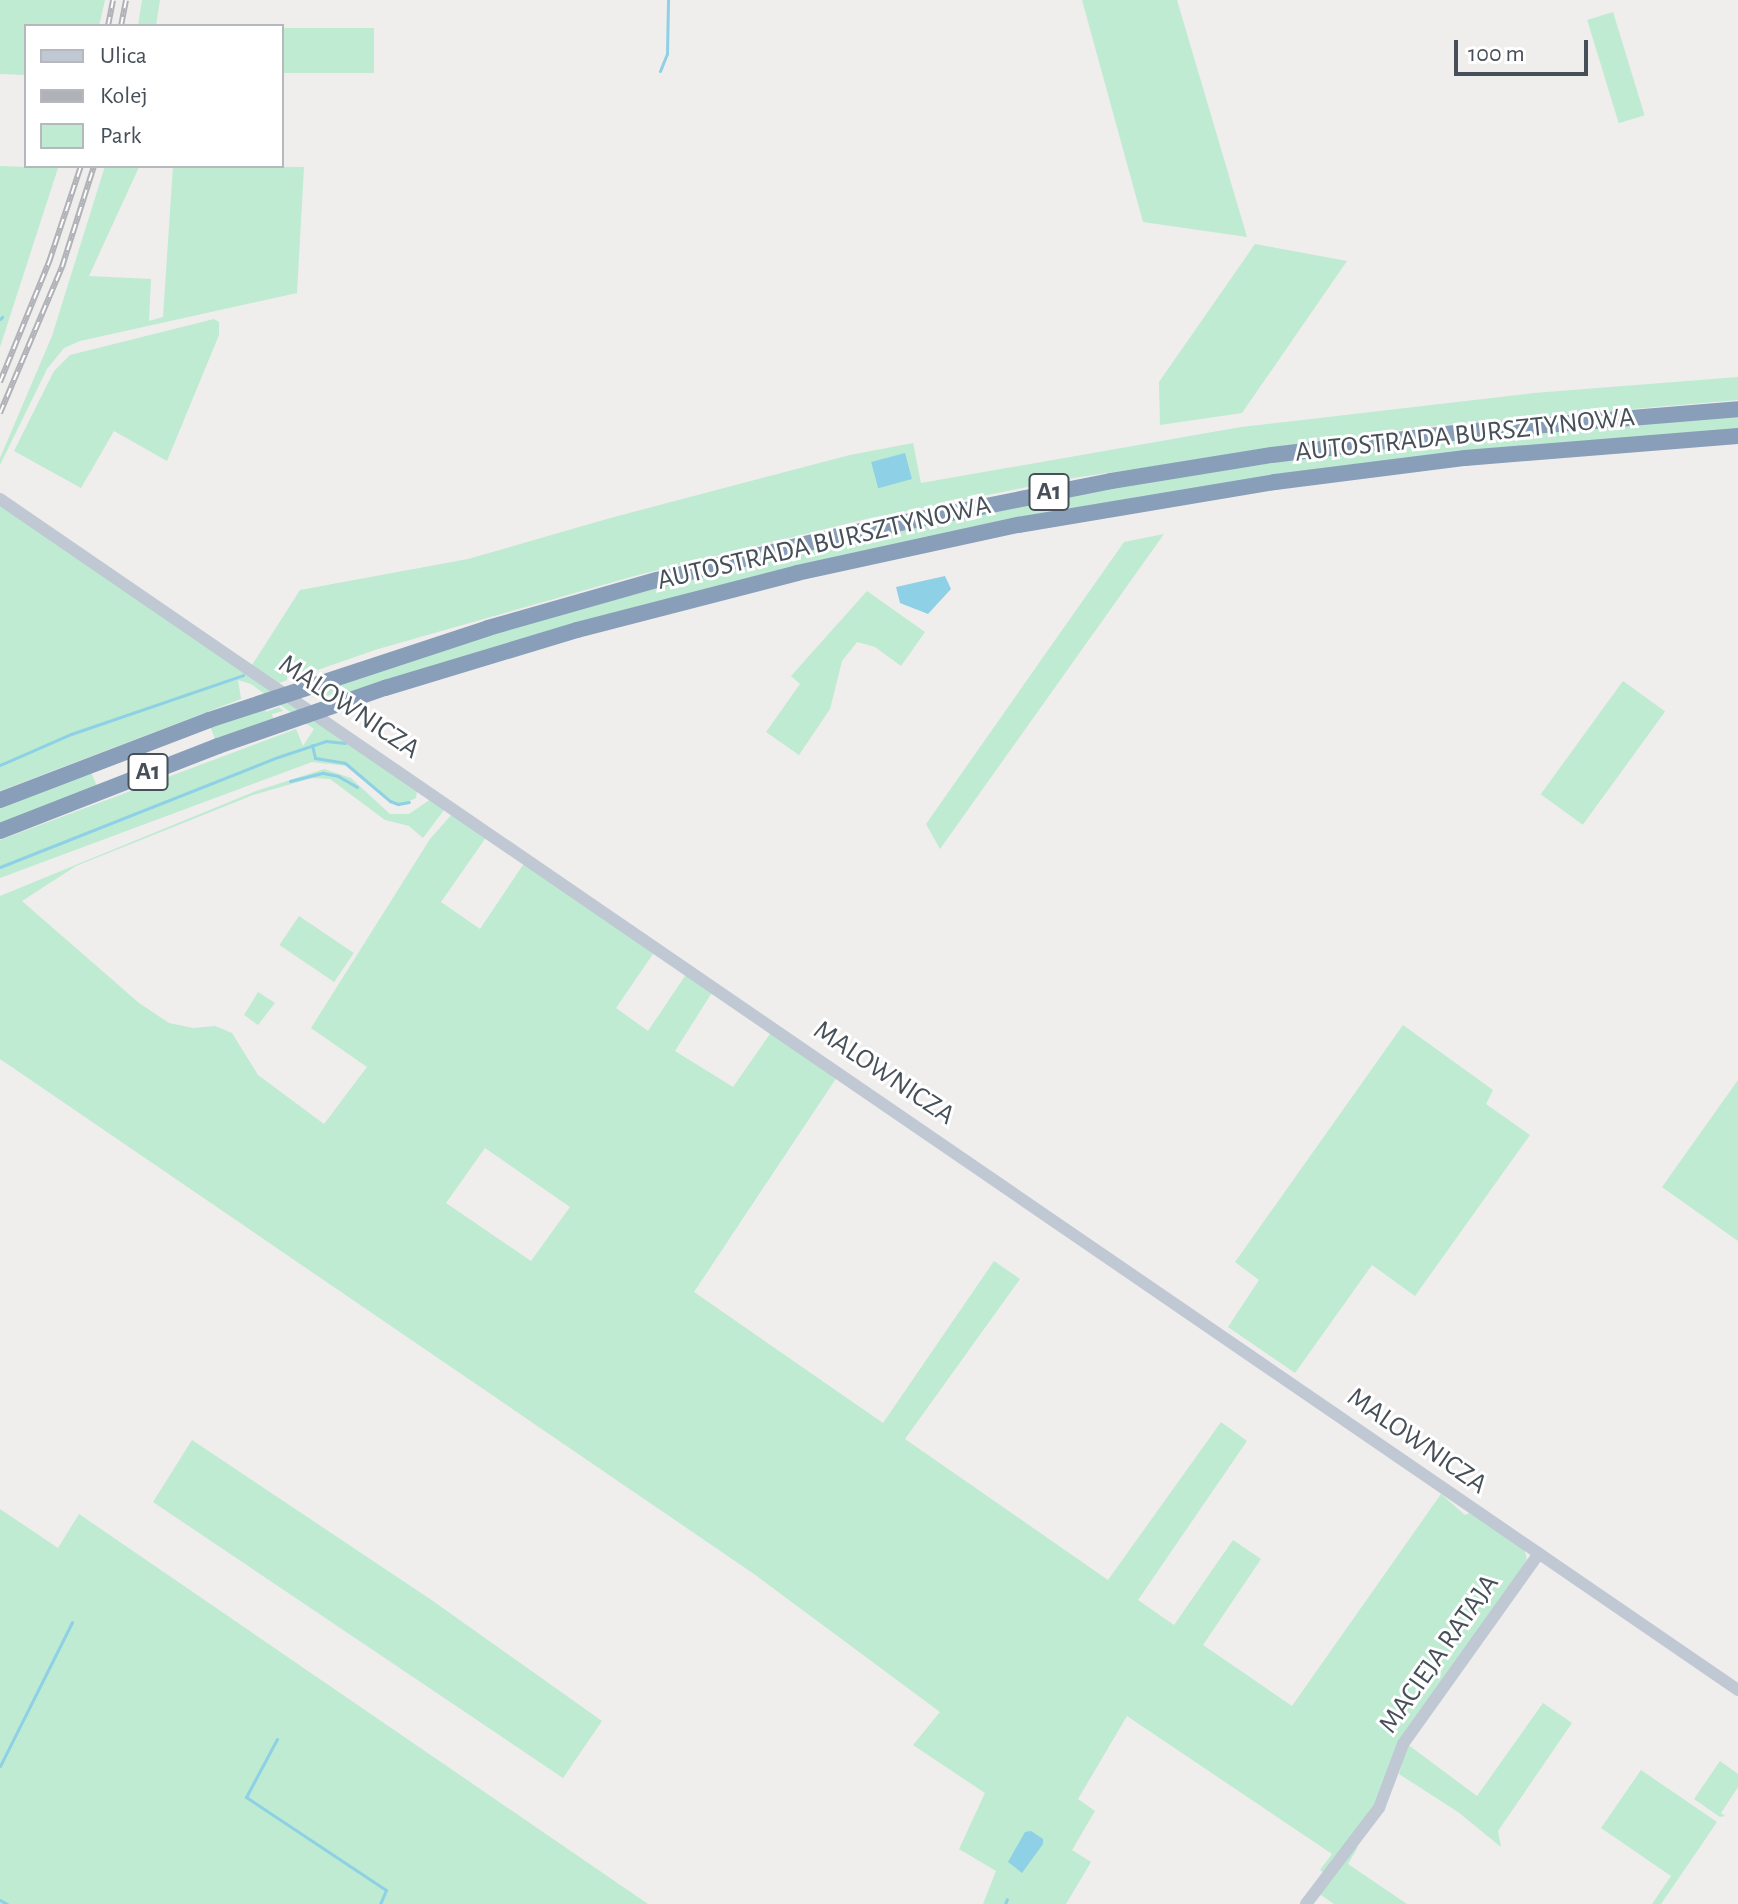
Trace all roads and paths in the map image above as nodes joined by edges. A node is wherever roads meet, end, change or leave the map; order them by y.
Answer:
1 (1738, 409) edge
2 (1738, 436) edge
3 (0, 499) edge
4 (0, 800) edge
5 (0, 831) edge
6 (1539, 1553) junction
7 (1738, 1690) edge
8 (1306, 1904) edge

1 - 4 highway, AUTOSTRADA BURSZTYNOWA / A1
2 - 5 highway, AUTOSTRADA BURSZTYNOWA / A1
3 - 6 street, MALOWNICZA
6 - 7 street, MALOWNICZA
6 - 8 street, MACIEJA RATAJA

